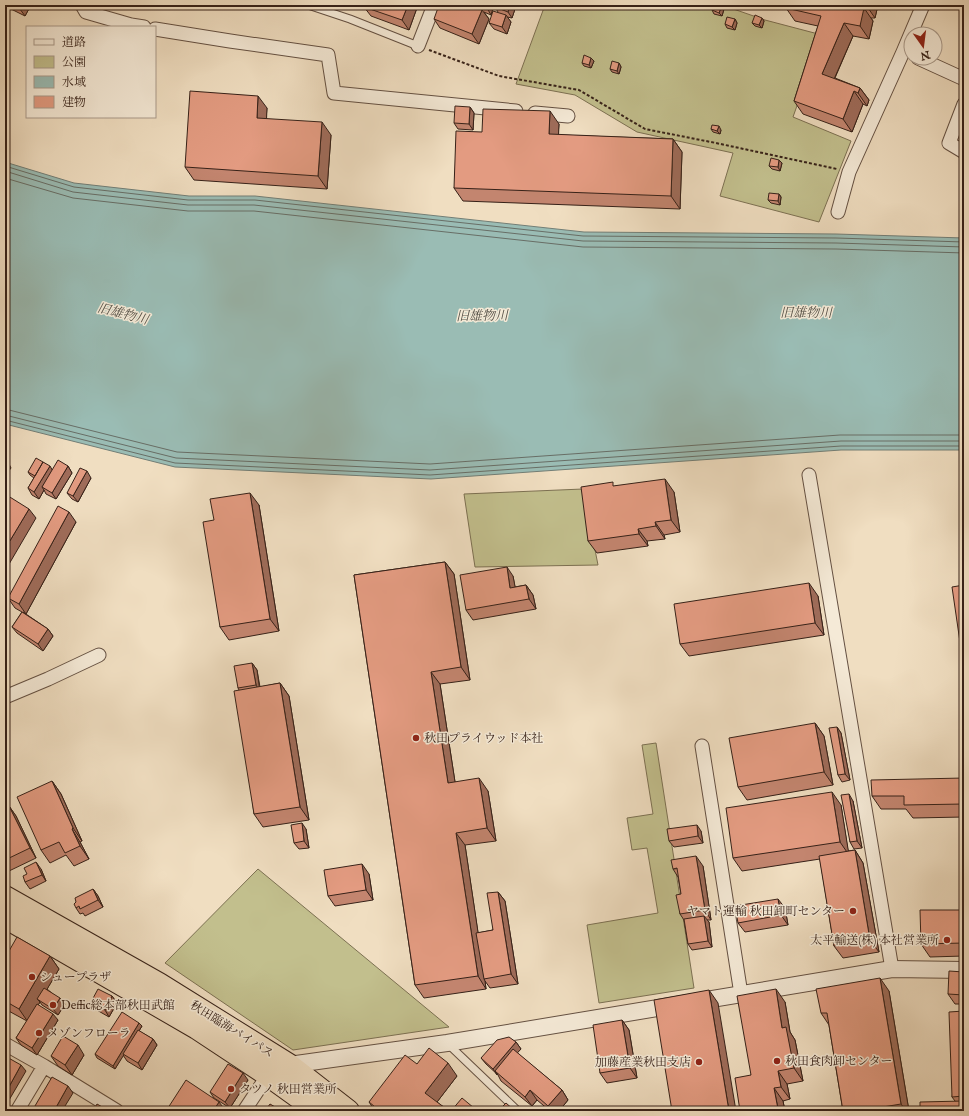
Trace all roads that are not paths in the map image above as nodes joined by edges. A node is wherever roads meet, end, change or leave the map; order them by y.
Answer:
1 (82, 5) edge
2 (308, 5) edge
3 (434, 5) edge
4 (923, 5) edge
5 (138, 26) edge
6 (916, 26) edge
7 (156, 29) edge
8 (418, 46) joint
9 (903, 61) edge
10 (936, 66) edge
11 (964, 79) edge
12 (964, 104) edge
13 (568, 116) dead end
14 (964, 152) edge
15 (838, 212) dead end
16 (809, 475) dead end
17 (99, 655) dead end
18 (5, 697) edge
19 (702, 746) dead end
20 (5, 897) edge
21 (5, 917) edge
22 (892, 969) junction
23 (964, 970) edge
24 (741, 994) junction
25 (447, 1043) junction
26 (5, 1044) edge
27 (289, 1065) junction
28 (44, 1066) junction
29 (268, 1075) junction
30 (17, 1111) edge
31 (117, 1111) edge
32 (244, 1111) edge
33 (318, 1111) edge
34 (348, 1111) edge
35 (518, 1111) edge

1 - 5 street
2 - 8 lane
3 - 8 street
4 - 6 street
7 - 13 street
9 - 15 street
10 - 11 street
12 - 14 street
16 - 22 street
17 - 18 street
19 - 24 street
20 - 27 highway, 秋田臨海バイパス
21 - 29 highway, 秋田臨海バイパス
22 - 23 street
22 - 24 street
24 - 25 street
25 - 27 street
25 - 35 lane
26 - 28 street
27 - 29 street
27 - 34 highway, 秋田臨海バイパス
28 - 30 street
28 - 31 street
29 - 32 street
29 - 33 highway, 秋田臨海バイパス

